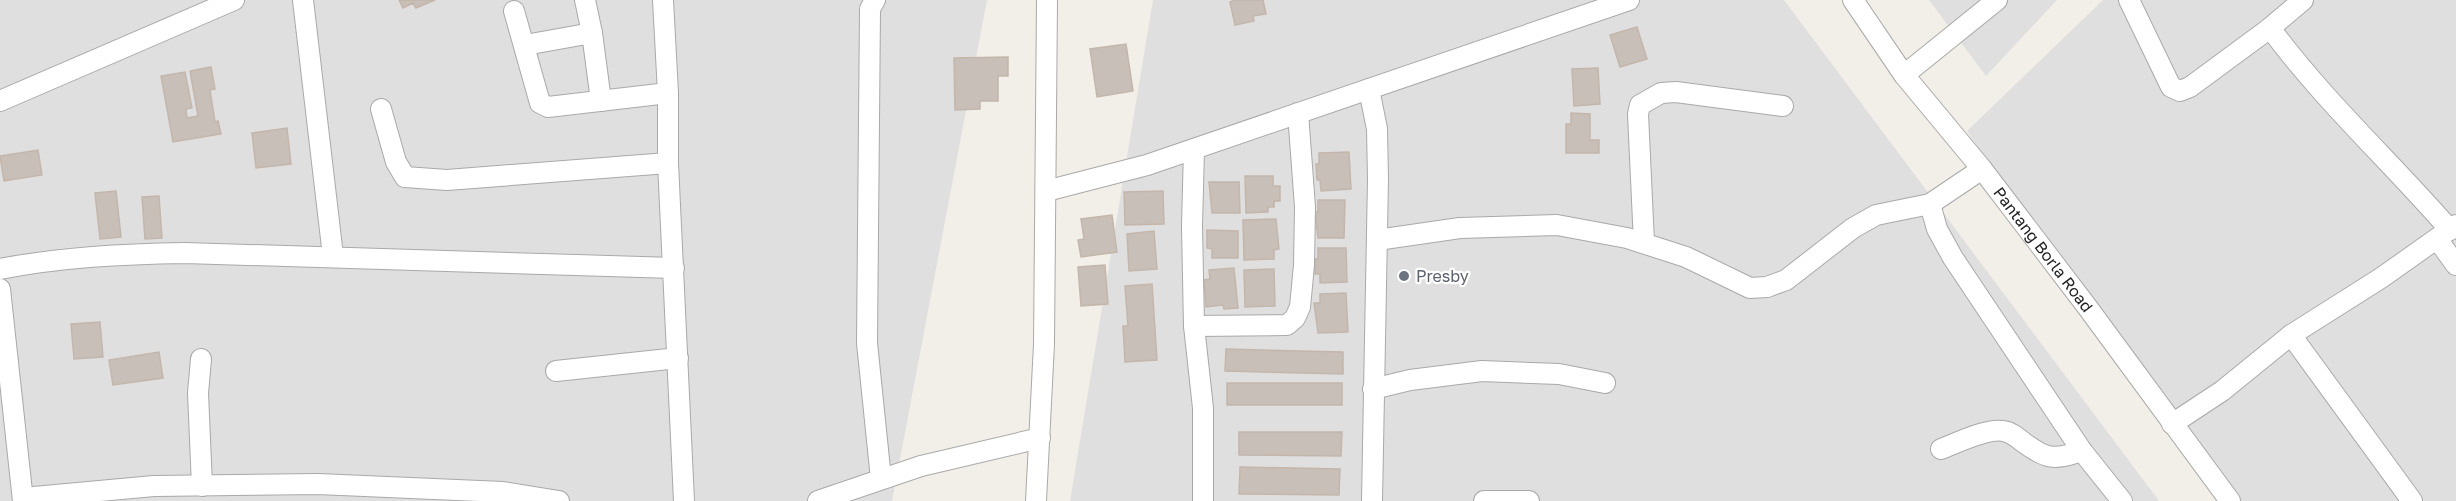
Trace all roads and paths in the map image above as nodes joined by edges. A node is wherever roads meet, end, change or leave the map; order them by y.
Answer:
1 (234, 0) edge
2 (303, 0) edge
3 (585, 0) edge
4 (663, 0) edge
5 (875, 0) edge
6 (1047, 0) edge
7 (1629, 0) edge
8 (1853, 0) edge
9 (1997, 0) edge
10 (2128, 0) edge
11 (2303, 0) edge
12 (514, 11) dead end
13 (2270, 28) junction
14 (592, 33) junction
15 (525, 45) junction
16 (1904, 75) junction
17 (1369, 89) junction
18 (668, 93) junction
19 (0, 101) edge
20 (601, 101) junction
21 (1783, 106) dead end
22 (381, 109) dead end
23 (1298, 113) junction
24 (1194, 149) junction
25 (668, 163) junction
26 (1982, 170) junction
27 (1046, 191) junction
28 (1930, 204) junction
29 (2448, 231) edge
30 (1377, 240) junction
31 (1644, 243) junction
32 (333, 256) junction
33 (2456, 265) edge
34 (674, 268) junction
35 (0, 269) edge
36 (0, 289) edge
37 (1194, 326) junction
38 (2291, 335) junction
39 (678, 358) junction
40 (201, 359) dead end
41 (556, 370) dead end
42 (1605, 382) dead end
43 (1373, 389) junction
44 (2172, 424) junction
45 (1040, 438) junction
46 (1941, 449) dead end
47 (2082, 451) junction
48 (881, 479) junction
49 (210, 491) edge
50 (839, 498) edge
51 (23, 499) edge
52 (559, 501) edge
53 (684, 501) edge
54 (818, 501) edge
55 (1036, 501) edge
56 (1203, 501) edge
57 (1372, 501) edge
58 (1484, 501) edge
59 (1529, 501) edge
60 (2122, 501) edge
61 (2230, 501) edge
62 (2412, 501) edge

1 - 19 street
2 - 32 street
3 - 14 street
4 - 18 street
5 - 48 street
6 - 27 street
7 - 17 street
8 - 16 street, Pantang Borla Road
9 - 16 street
10 - 13 street
11 - 13 street
12 - 15 street
13 - 29 street
14 - 15 street
14 - 20 street
15 - 20 street
16 - 26 street, Pantang Borla Road
17 - 23 street
17 - 30 street
18 - 20 street
18 - 25 street
21 - 31 street
22 - 25 street
23 - 24 street
23 - 37 street
24 - 27 street
24 - 37 street
25 - 34 street
26 - 28 street
26 - 44 street, Pantang Borla Road
27 - 45 street
28 - 31 street
28 - 47 street
29 - 33 street
29 - 38 street
30 - 31 street
30 - 43 street
32 - 34 street
32 - 35 street
34 - 39 street
36 - 51 street
37 - 56 street
38 - 44 street
38 - 62 street
39 - 41 street
39 - 53 street
40 - 49 street
42 - 43 street
43 - 57 street
44 - 61 street, Pantang Borla Road
45 - 48 street
45 - 55 street
46 - 47 street
47 - 60 street
48 - 50 street
49 - 51 street
49 - 52 street
50 - 54 street
58 - 59 street

